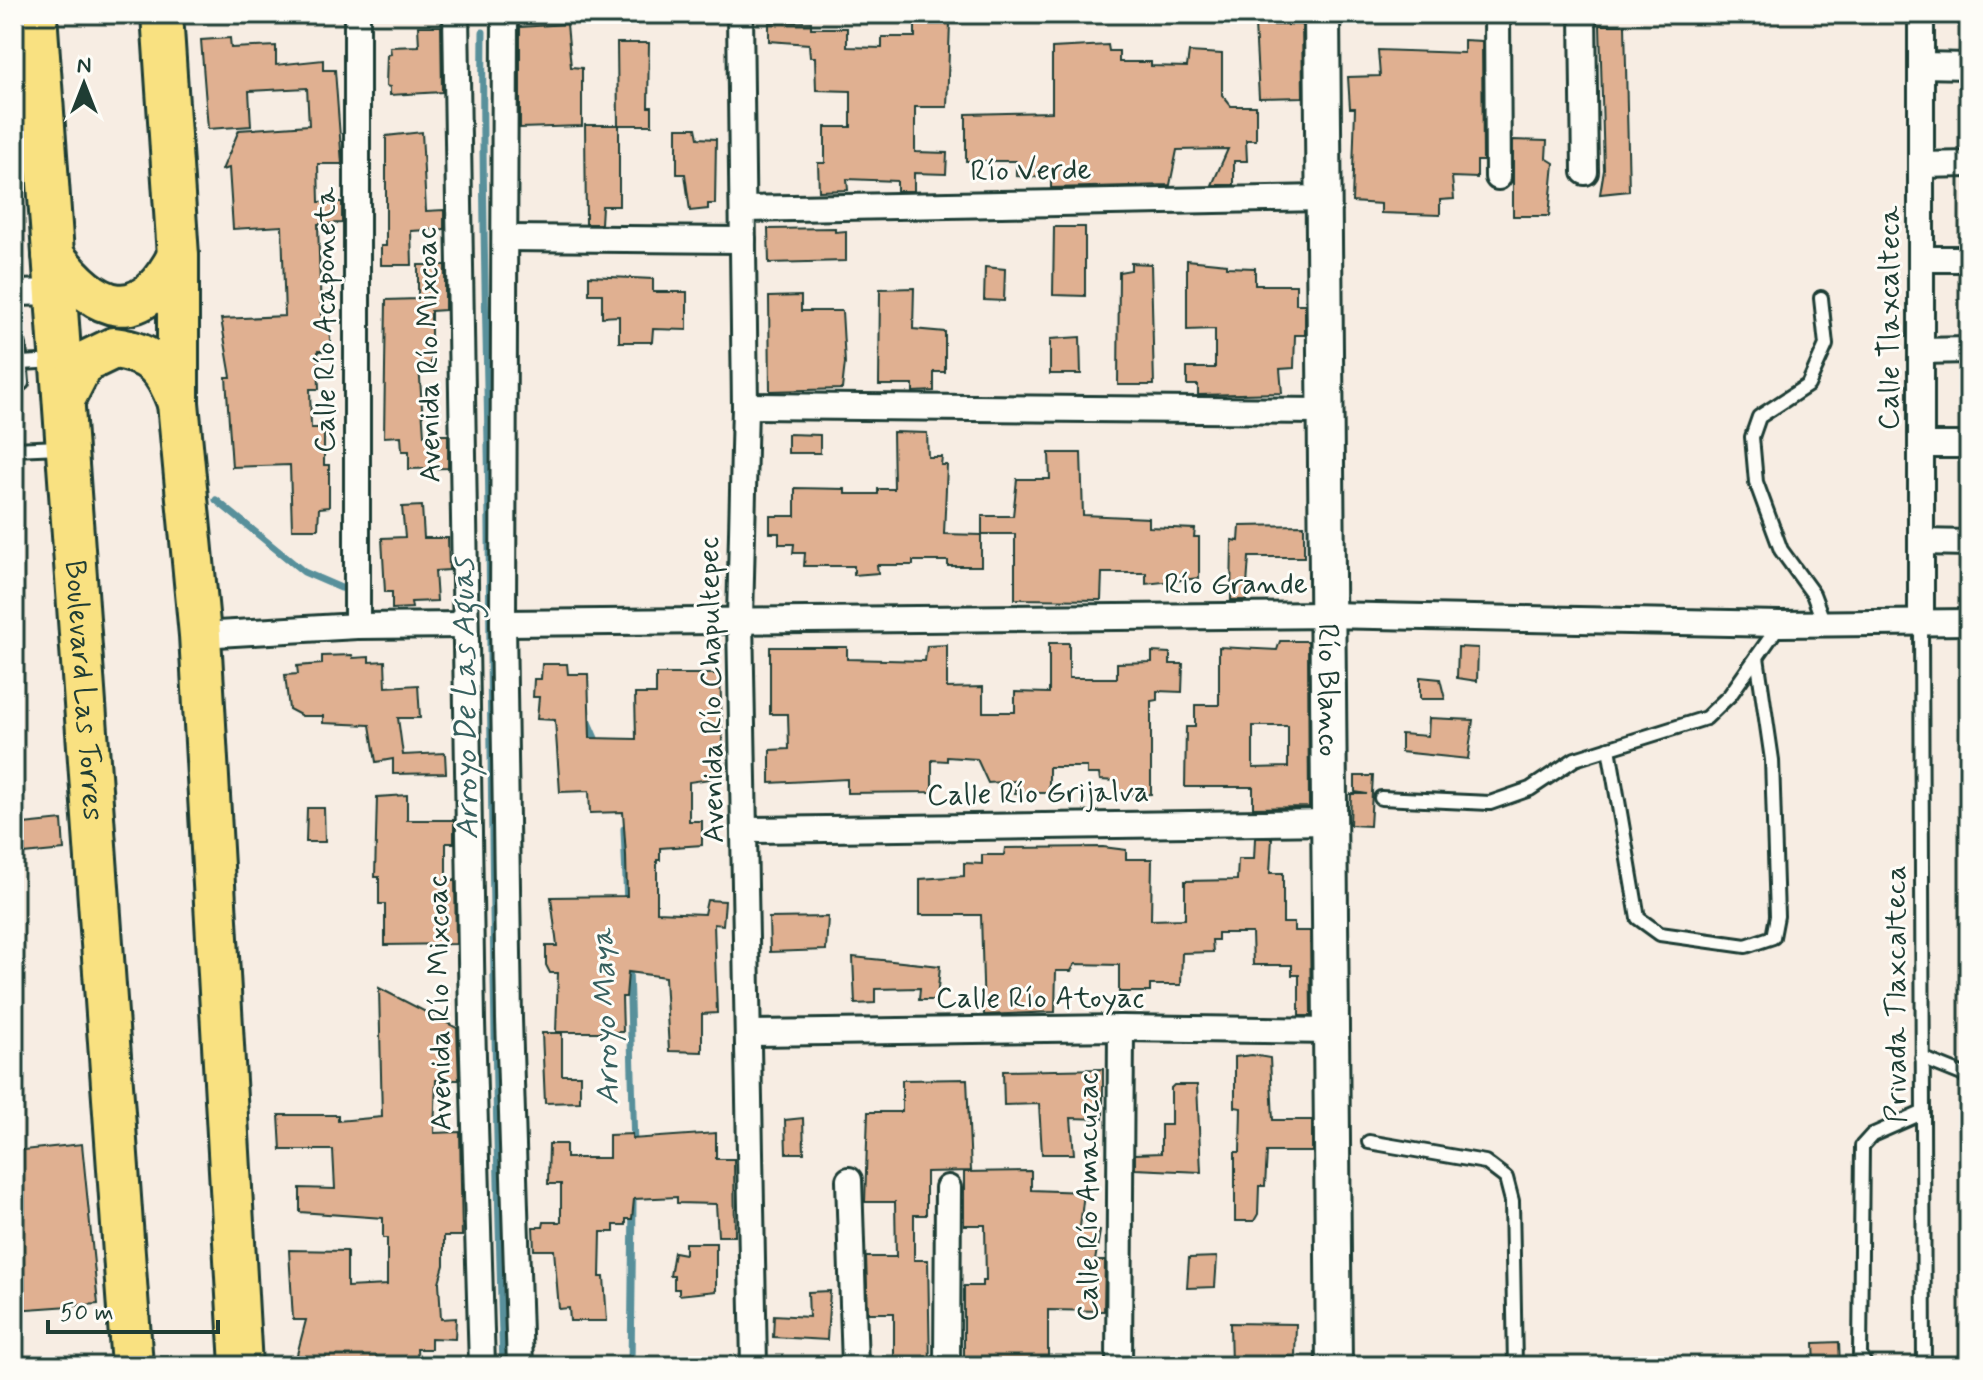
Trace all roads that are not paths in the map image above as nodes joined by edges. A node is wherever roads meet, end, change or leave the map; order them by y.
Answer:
1 (36, 14) edge
2 (162, 14) edge
3 (357, 14) edge
4 (456, 14) edge
5 (505, 14) edge
6 (740, 14) edge
7 (1322, 14) edge
8 (1497, 14) edge
9 (1583, 14) edge
10 (1921, 14) edge
11 (1921, 65) junction
12 (1969, 66) edge
13 (29, 122) edge
14 (1969, 164) edge
15 (1921, 165) junction
16 (1585, 172) dead end
17 (1498, 177) dead end
18 (1321, 198) junction
19 (743, 209) junction
20 (506, 238) junction
21 (743, 240) junction
22 (178, 256) junction
23 (1921, 259) junction
24 (1969, 259) edge
25 (55, 273) junction
26 (14, 293) edge
27 (1821, 298) dead end
28 (14, 345) edge
29 (1969, 350) edge
30 (1921, 351) junction
31 (61, 360) junction
32 (21, 363) junction
33 (14, 384) edge
34 (64, 400) junction
35 (178, 403) junction
36 (745, 406) junction
37 (1323, 411) junction
38 (1921, 445) junction
39 (1969, 445) edge
40 (67, 446) junction
41 (14, 449) edge
42 (1921, 542) junction
43 (1969, 543) edge
44 (1326, 615) junction
45 (740, 619) junction
46 (1921, 622) junction
47 (1969, 622) edge
48 (503, 623) junction
49 (1824, 623) junction
50 (1780, 624) junction
51 (465, 625) junction
52 (357, 626) junction
53 (200, 635) junction
54 (1757, 657) junction
55 (1609, 748) junction
56 (1381, 798) dead end
57 (1330, 822) junction
58 (746, 830) junction
59 (1121, 1028) junction
60 (1333, 1031) junction
61 (748, 1033) junction
62 (1922, 1058) junction
63 (1969, 1077) edge
64 (1922, 1113) junction
65 (1369, 1142) dead end
66 (849, 1180) dead end
67 (948, 1188) dead end
68 (132, 1366) edge
69 (241, 1366) edge
70 (482, 1366) edge
71 (520, 1366) edge
72 (754, 1366) edge
73 (855, 1366) edge
74 (947, 1366) edge
75 (1119, 1366) edge
76 (1334, 1366) edge
77 (1515, 1366) edge
78 (1866, 1366) edge
79 (1924, 1366) edge

1 - 13 main road, Boulevard Las Torres
2 - 22 main road
3 - 52 street, Calle Río Acaponeta
4 - 51 street, Avenida Río Mixcoac
5 - 20 street
6 - 19 street, Avenida Río Chapultepec
7 - 18 street, Río Blanco
8 - 17 street
9 - 16 street
10 - 11 street, Calle Tlaxcalteca
11 - 12 street
11 - 15 street, Calle Tlaxcalteca
13 - 25 main road, Boulevard Las Torres
14 - 15 street
15 - 23 street, Calle Tlaxcalteca
18 - 19 street, Río Verde
18 - 37 street, Río Blanco
19 - 21 street, Avenida Río Chapultepec
20 - 21 street
20 - 48 street
21 - 36 street, Avenida Río Chapultepec
22 - 25 main road
22 - 35 main road
23 - 24 street
23 - 30 street, Calle Tlaxcalteca
25 - 26 street
25 - 31 main road, Boulevard Las Torres
27 - 49 lane
28 - 32 lane
29 - 30 street
30 - 38 street, Calle Tlaxcalteca
31 - 32 lane
31 - 34 main road, Boulevard Las Torres
32 - 33 lane
34 - 35 main road
34 - 40 main road, Boulevard Las Torres
35 - 53 main road
36 - 37 street
36 - 45 street, Avenida Río Chapultepec
37 - 44 street, Río Blanco
38 - 39 street
38 - 42 street, Calle Tlaxcalteca
40 - 41 lane
40 - 68 main road, Boulevard Las Torres
42 - 43 street
42 - 46 street, Calle Tlaxcalteca
44 - 45 street, Río Grande
44 - 50 street, Río Grande
44 - 57 street, Río Blanco
45 - 48 street, Río Grande
45 - 58 street, Avenida Río Chapultepec
46 - 47 street, Río Grande
46 - 49 street, Río Grande
46 - 62 lane, Privada Tlaxcalteca
48 - 71 street
49 - 50 street, Río Grande
50 - 54 lane
51 - 52 street
51 - 70 street, Avenida Río Mixcoac
52 - 53 street
53 - 69 main road
54 - 55 lane
54 - 55 lane
55 - 56 lane
57 - 58 street, Calle Río Grijalva
57 - 60 street, Río Blanco
58 - 61 street, Avenida Río Chapultepec
59 - 60 street, Calle Río Atoyac
59 - 61 street, Calle Río Atoyac
59 - 75 street, Calle Río Amacuzac
60 - 76 street, Río Blanco
61 - 72 street, Avenida Río Chapultepec
62 - 63 lane
62 - 64 lane, Privada Tlaxcalteca
64 - 78 lane
64 - 79 lane, Privada Tlaxcalteca
65 - 77 lane
66 - 73 street
67 - 74 street

